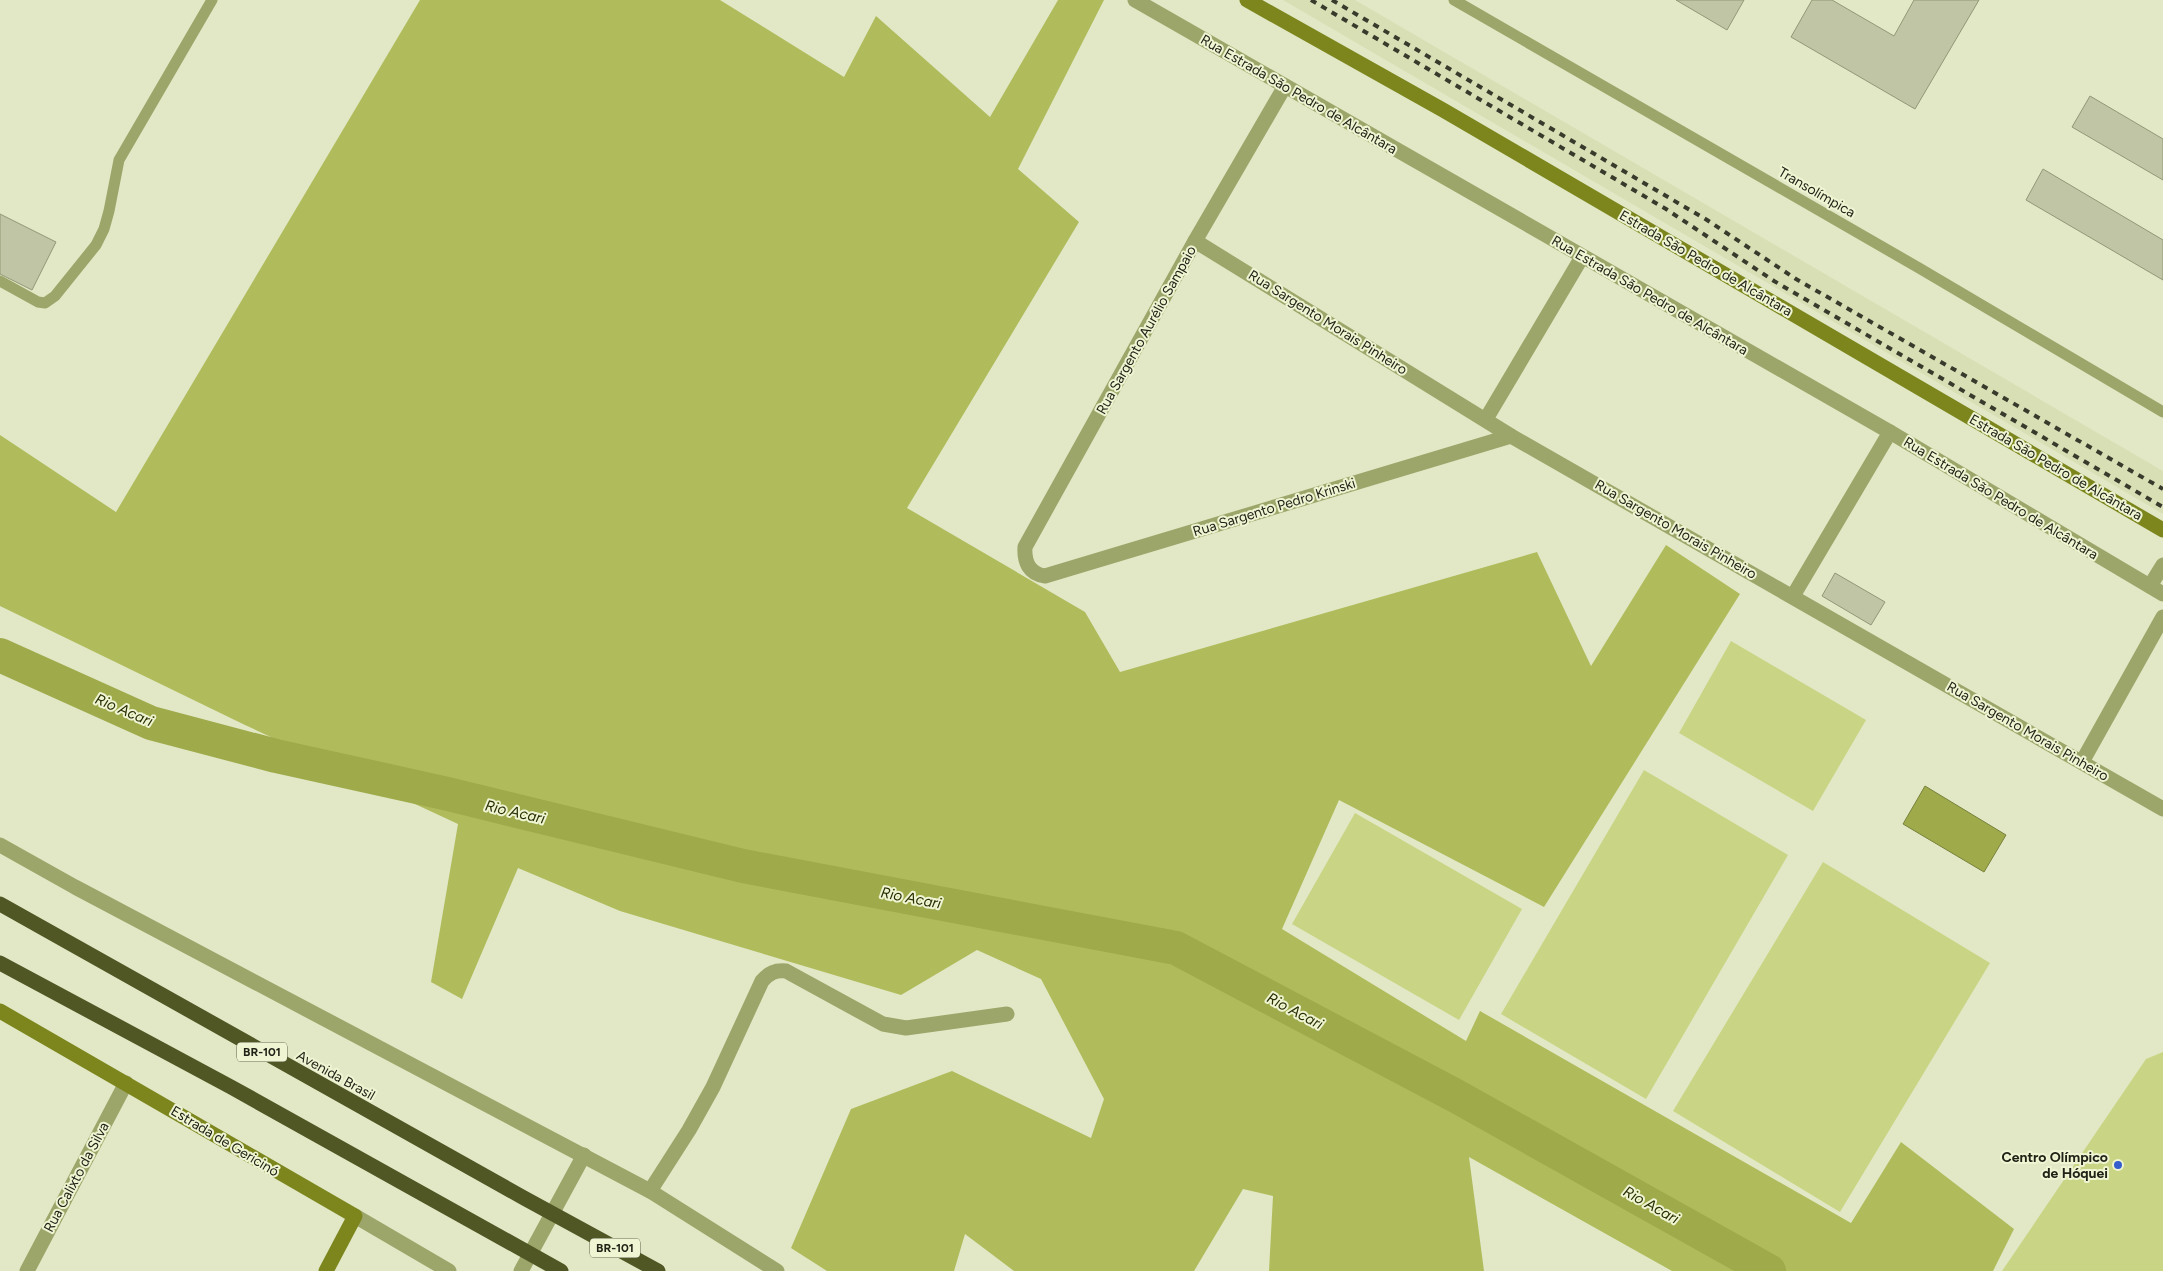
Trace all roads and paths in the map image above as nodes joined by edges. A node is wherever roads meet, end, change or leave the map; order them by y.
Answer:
1 (212, 0) edge
2 (1135, 0) edge
3 (1247, 0) edge
4 (1454, 0) edge
5 (1285, 86) junction
6 (1195, 240) junction
7 (1582, 257) junction
8 (0, 281) edge
9 (2163, 412) edge
10 (1486, 420) junction
11 (1890, 432) junction
12 (1511, 436) junction
13 (2163, 530) edge
14 (2163, 565) edge
15 (1037, 575) joint
16 (2150, 586) junction
17 (2163, 594) edge
18 (1793, 596) junction
19 (2163, 617) edge
20 (2082, 762) junction
21 (2163, 809) edge
22 (0, 845) edge
23 (0, 904) edge
24 (0, 963) edge
25 (0, 1011) edge
26 (1007, 1014) dead end
27 (126, 1083) junction
28 (584, 1155) junction
29 (650, 1191) junction
30 (355, 1216) junction
31 (555, 1267) edge
32 (27, 1271) edge
33 (326, 1271) edge
34 (449, 1271) edge
35 (521, 1271) edge
36 (658, 1271) edge
37 (777, 1271) edge

1 - 8 lane
2 - 5 street, Rua Estrada São Pedro de Alcântara
3 - 13 street, Estrada São Pedro de Alcântara
4 - 9 lane, Transolímpica
5 - 6 street, Rua Sargento Aurélio Sampaio
5 - 7 street, Rua Estrada São Pedro de Alcântara
6 - 10 street, Rua Sargento Morais Pinheiro
6 - 15 street, Rua Sargento Aurélio Sampaio
7 - 10 street
7 - 11 street, Rua Estrada São Pedro de Alcântara
10 - 12 street, Rua Sargento Morais Pinheiro
11 - 16 street, Rua Estrada São Pedro de Alcântara
11 - 18 street
12 - 15 street, Rua Sargento Pedro Krinski
12 - 18 street, Rua Sargento Morais Pinheiro
14 - 16 street
16 - 17 street, Rua Estrada São Pedro de Alcântara
18 - 20 street, Rua Sargento Morais Pinheiro
19 - 20 street
20 - 21 street, Rua Sargento Morais Pinheiro
22 - 28 street
23 - 36 highway, Avenida Brasil / BR-101
24 - 31 highway
25 - 27 street, Estrada de Gericinó
26 - 29 street
27 - 30 street, Estrada de Gericinó
27 - 32 street, Rua Calixto da Silva
28 - 29 street
28 - 35 street
29 - 37 street
30 - 33 street
30 - 34 street, Estrada de Gericinó

